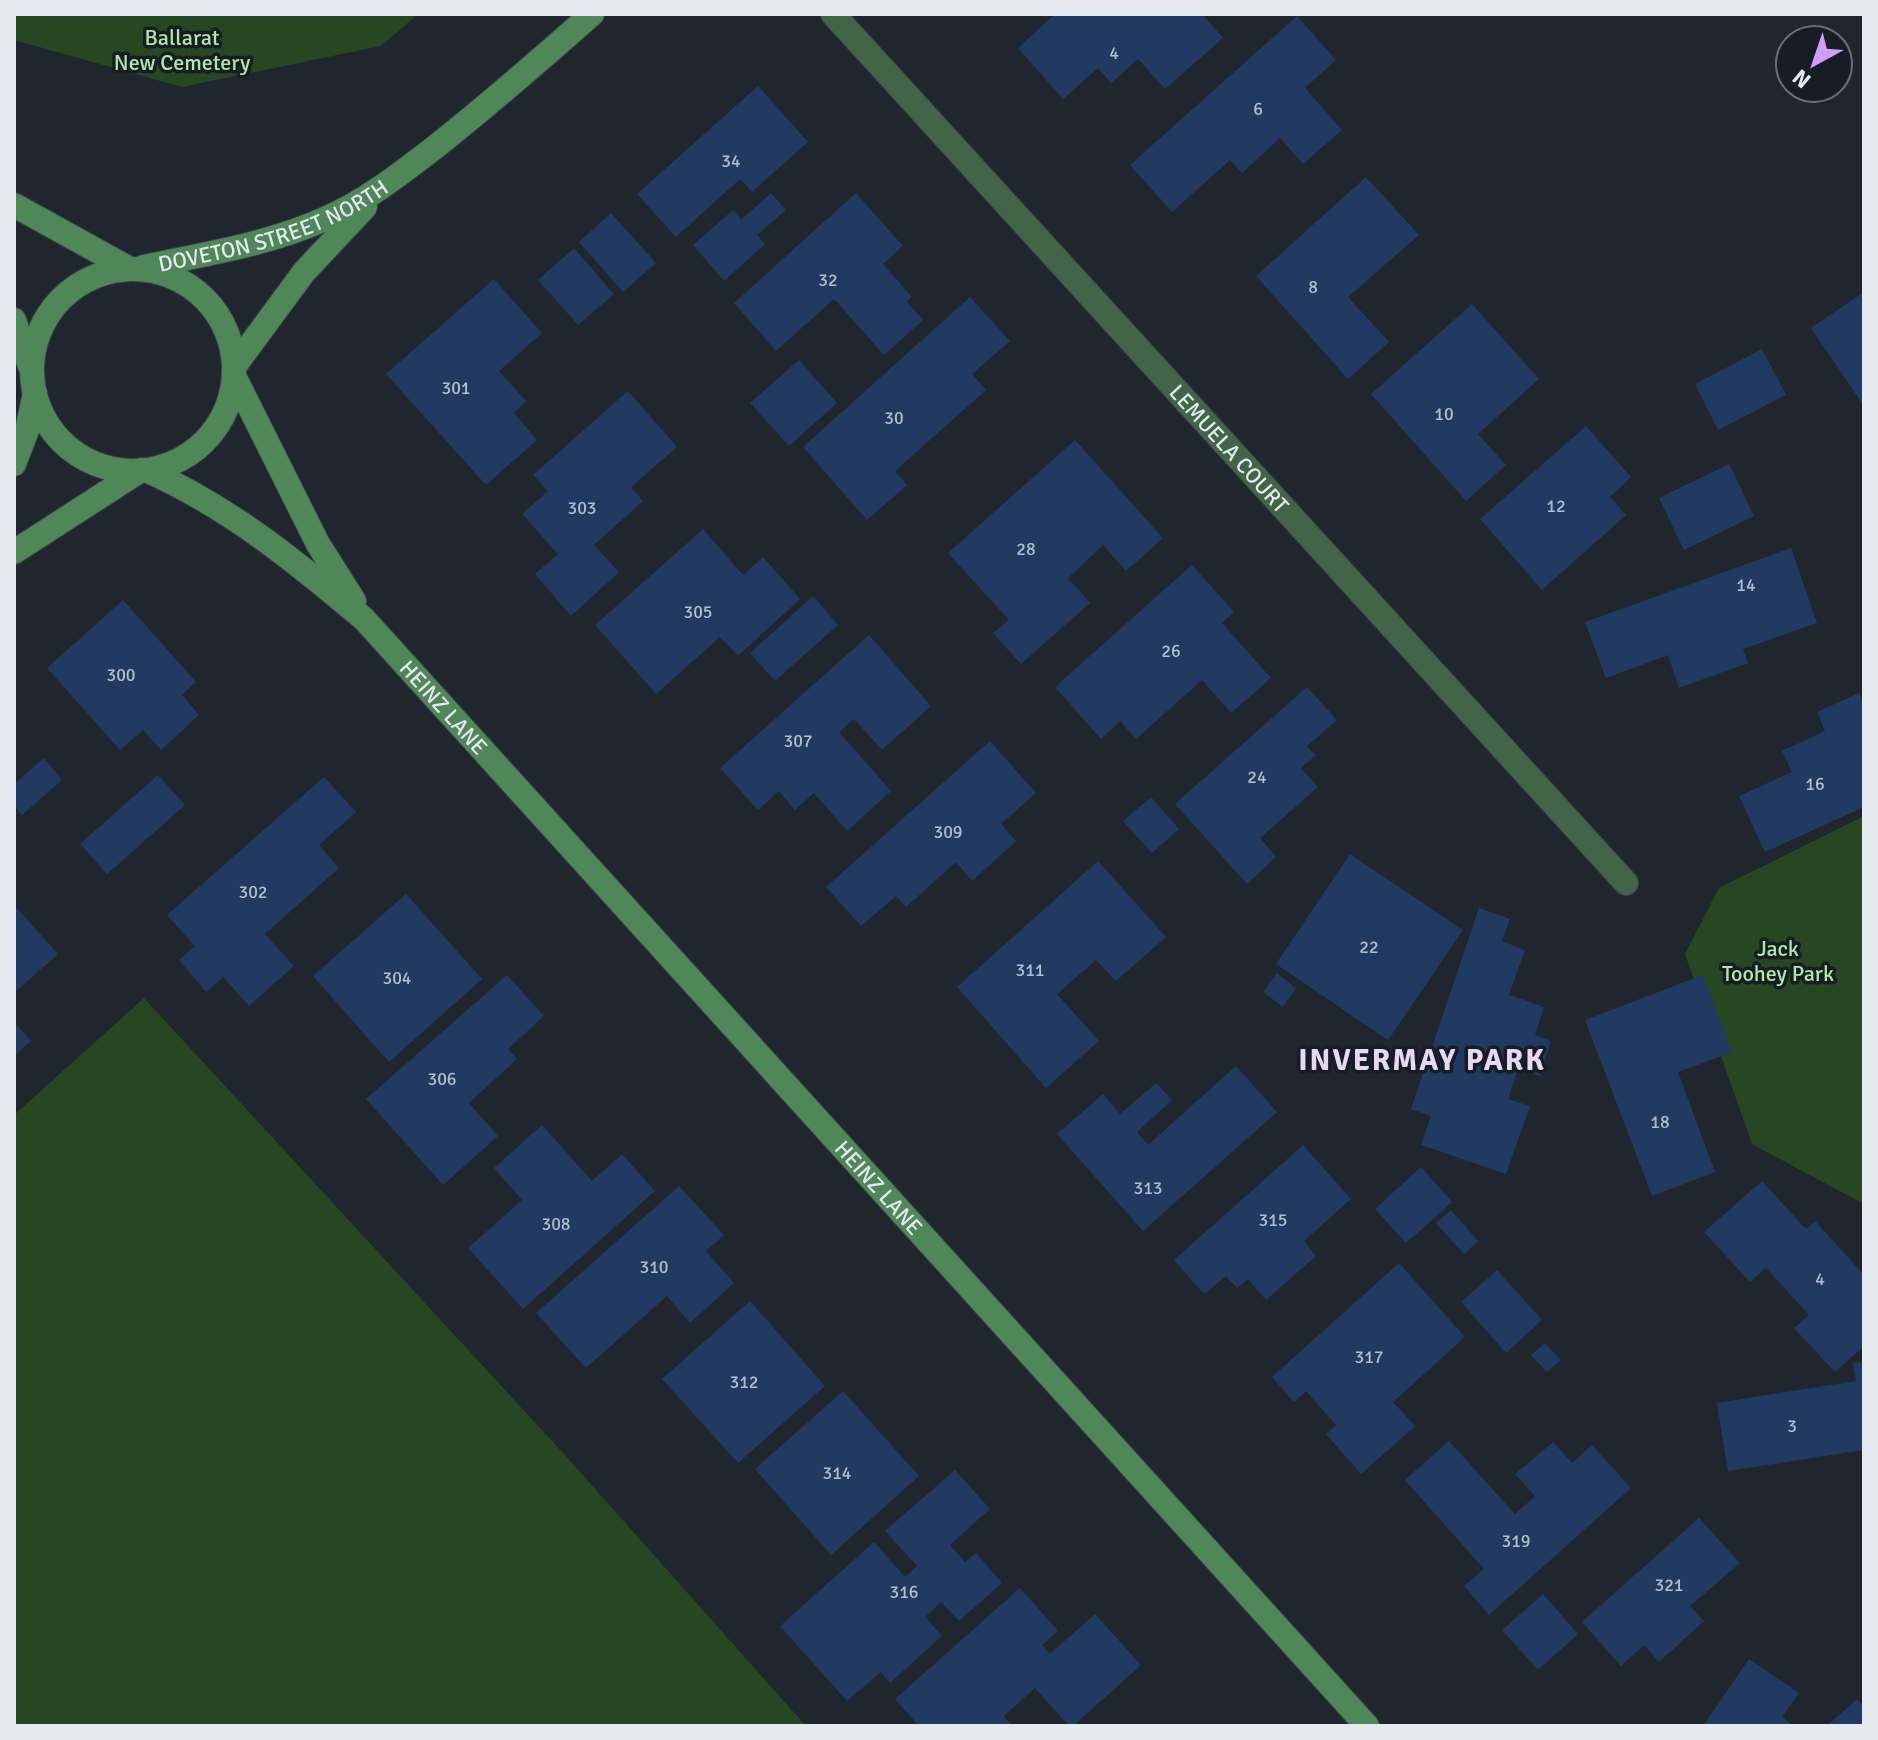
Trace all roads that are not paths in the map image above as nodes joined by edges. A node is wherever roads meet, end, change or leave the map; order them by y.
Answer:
1 (592, 14) edge
2 (833, 14) edge
3 (402, 173) junction
4 (14, 205) edge
5 (134, 269) junction
6 (14, 320) edge
7 (234, 372) junction
8 (34, 384) junction
9 (14, 464) edge
10 (144, 470) junction
11 (14, 552) edge
12 (393, 650) junction
13 (1626, 883) dead end
14 (1367, 1726) edge

1 - 3 street, DOVETON STREET NORTH
2 - 13 street, LEMUELA COURT
3 - 5 street, DOVETON STREET NORTH
3 - 7 street, DOVETON STREET NORTH
4 - 5 street
5 - 7 street
5 - 8 street
6 - 8 street
7 - 10 street
7 - 12 street, HEINZ LANE
8 - 9 street
8 - 10 street
10 - 11 street
10 - 12 street, HEINZ LANE
12 - 14 street, HEINZ LANE

